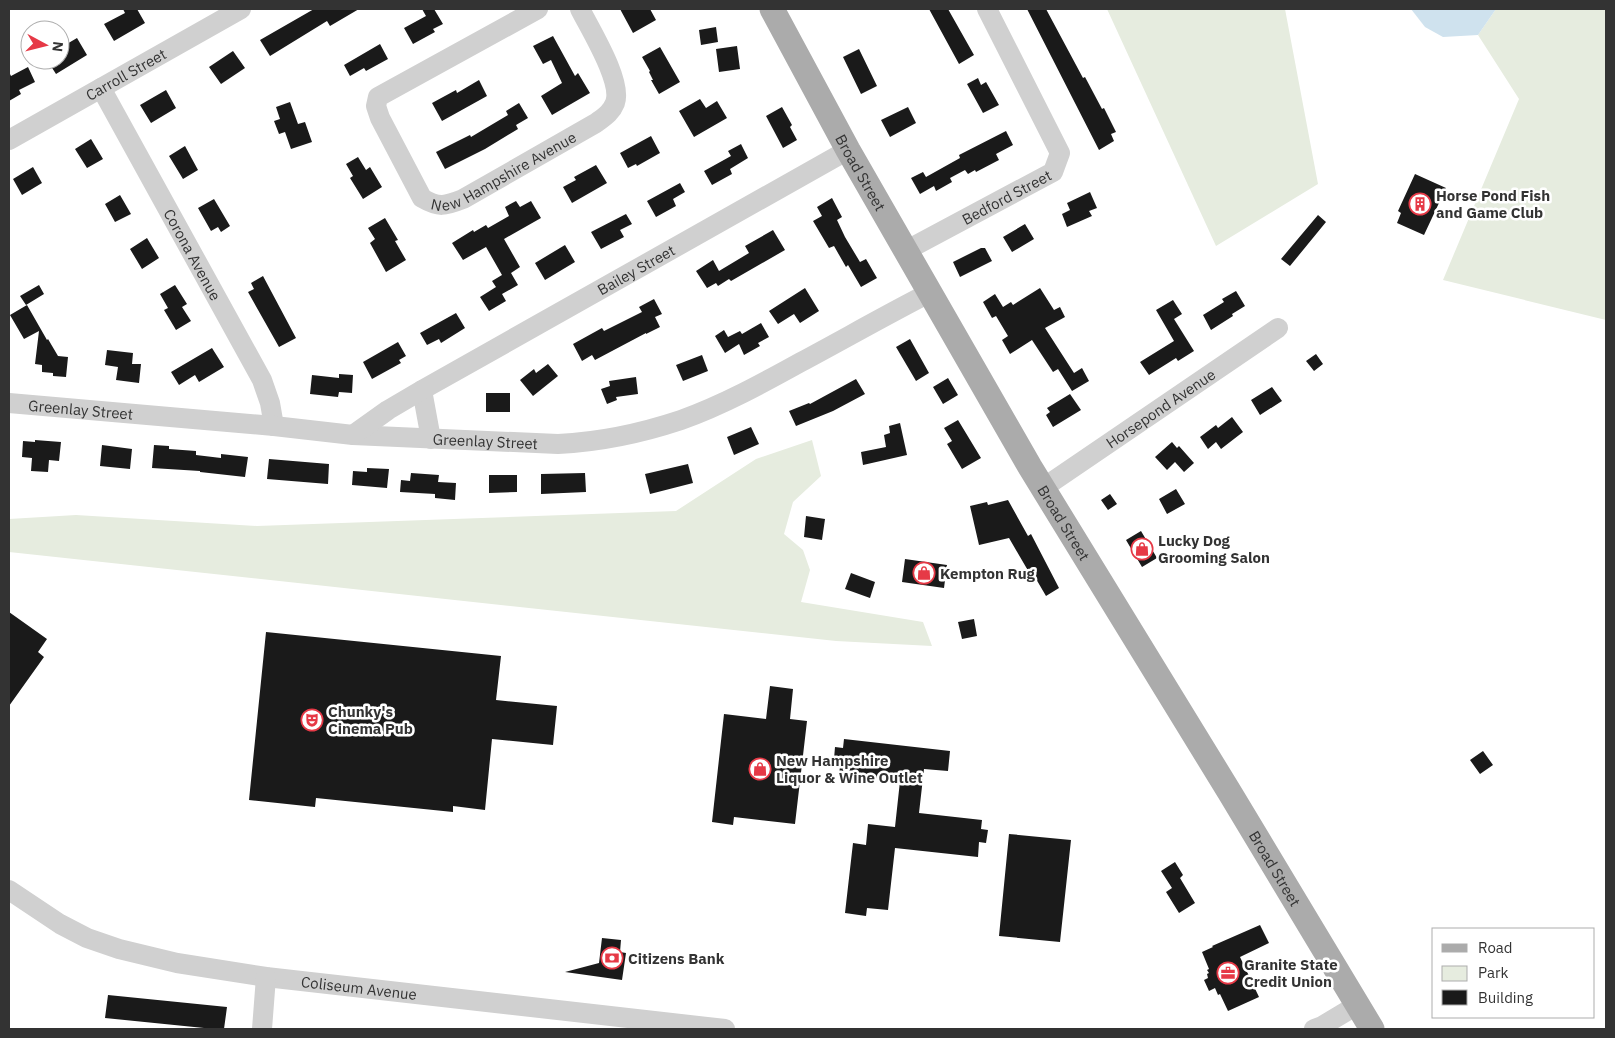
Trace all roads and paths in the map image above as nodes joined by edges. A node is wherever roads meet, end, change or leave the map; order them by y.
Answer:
1 (241, 9) edge
2 (538, 9) edge
3 (580, 9) edge
4 (772, 9) edge
5 (987, 9) edge
6 (101, 88) junction
7 (9, 140) edge
8 (848, 150) junction
9 (905, 251) junction
10 (929, 293) junction
11 (1278, 328) dead end
12 (422, 390) junction
13 (11, 397) edge
14 (274, 426) junction
15 (353, 435) junction
16 (431, 439) junction
17 (1043, 488) junction
18 (9, 890) edge
19 (266, 977) junction
20 (1357, 1005) junction
21 (685, 1027) edge
22 (262, 1029) edge
23 (725, 1029) edge
24 (1314, 1029) edge
25 (1372, 1029) edge

1 - 6 street, Carroll Street
2 - 3 street, New Hampshire Avenue
4 - 8 main road, Broad Street
5 - 9 street, Bedford Street
6 - 7 street, Carroll Street
6 - 14 street, Corona Avenue
8 - 9 main road, Broad Street
8 - 12 street, Bailey Street
9 - 10 main road, Broad Street
10 - 16 street, Greenlay Street
10 - 17 main road, Broad Street
11 - 17 street, Horsepond Avenue
12 - 15 street, Bailey Street
12 - 16 street
13 - 14 street, Greenlay Street
14 - 15 street, Greenlay Street
15 - 16 street, Greenlay Street
17 - 20 main road, Broad Street
18 - 19 street, Coliseum Avenue
19 - 21 street, Coliseum Avenue
19 - 22 street
20 - 24 street
20 - 25 main road, Broad Street
21 - 23 street, Coliseum Avenue

